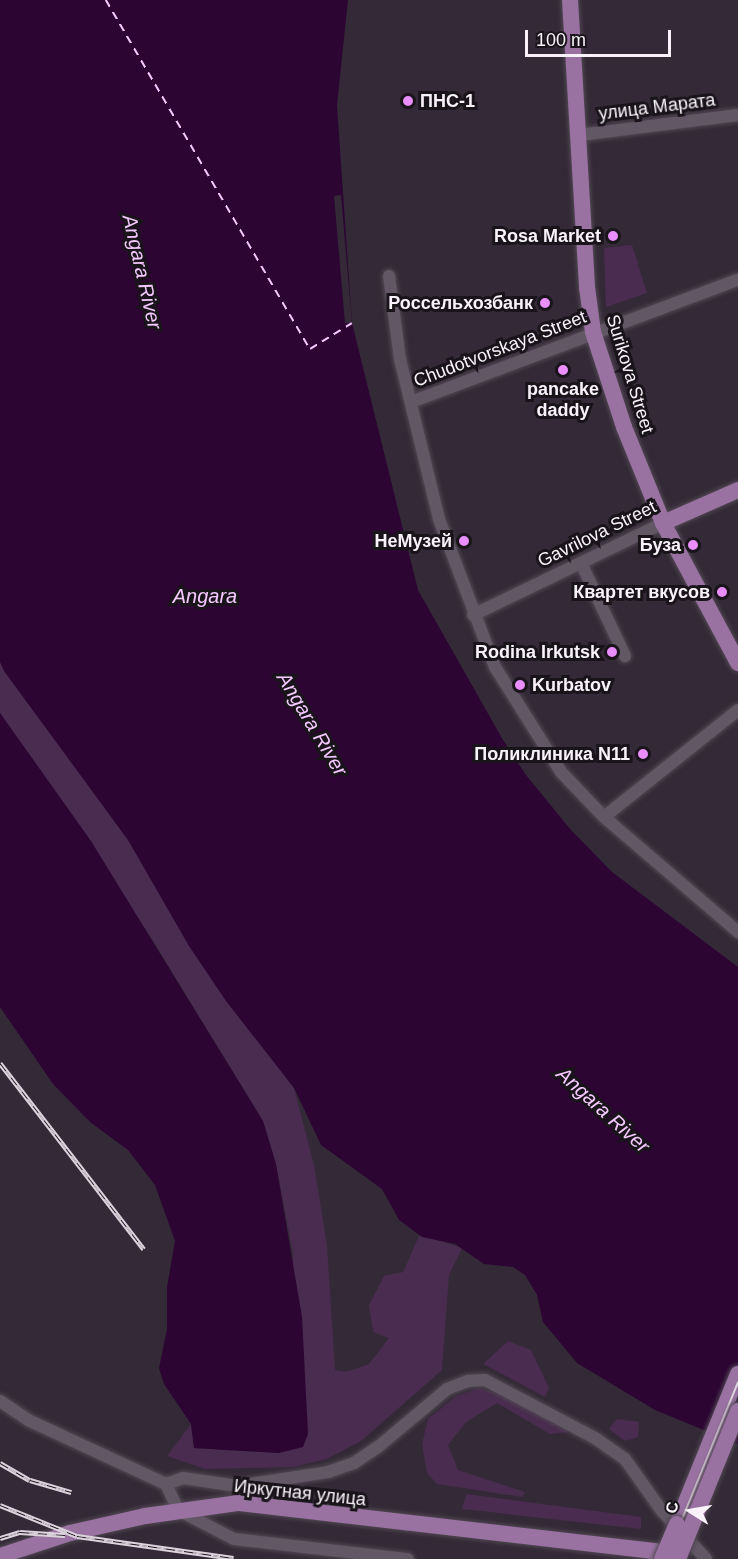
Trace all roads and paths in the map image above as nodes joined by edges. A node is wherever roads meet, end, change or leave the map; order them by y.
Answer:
1 (570, 0) edge
2 (738, 115) edge
3 (580, 135) junction
4 (389, 276) dead end
5 (738, 280) edge
6 (593, 332) junction
7 (411, 402) junction
8 (738, 490) edge
9 (663, 523) junction
10 (581, 563) junction
11 (473, 615) junction
12 (625, 656) dead end
13 (738, 663) edge
14 (738, 710) edge
15 (604, 817) junction
16 (738, 932) edge
17 (738, 1374) edge
18 (0, 1401) edge
19 (738, 1411) edge
20 (166, 1484) junction
21 (178, 1509) junction
22 (0, 1556) edge
23 (668, 1557) edge
24 (408, 1559) edge
25 (706, 1559) edge

1 - 3 main road, Surikova Street
2 - 3 street, улица Марата
3 - 6 main road, Surikova Street
4 - 7 street
5 - 6 street, Chudotvorskaya Street
6 - 7 street, Chudotvorskaya Street
6 - 9 main road, Surikova Street
7 - 11 street
8 - 9 main road, Gavrilova Street
9 - 10 street, Gavrilova Street
9 - 13 main road, Surikova Street
10 - 11 street, Gavrilova Street
10 - 12 street
11 - 15 street
14 - 15 street
15 - 16 street
17 - 23 main road, bridge
18 - 20 street
19 - 23 main road, bridge
20 - 21 street
20 - 25 street
21 - 22 main road, Иркутная улица
21 - 23 main road, Иркутная улица
21 - 24 street

